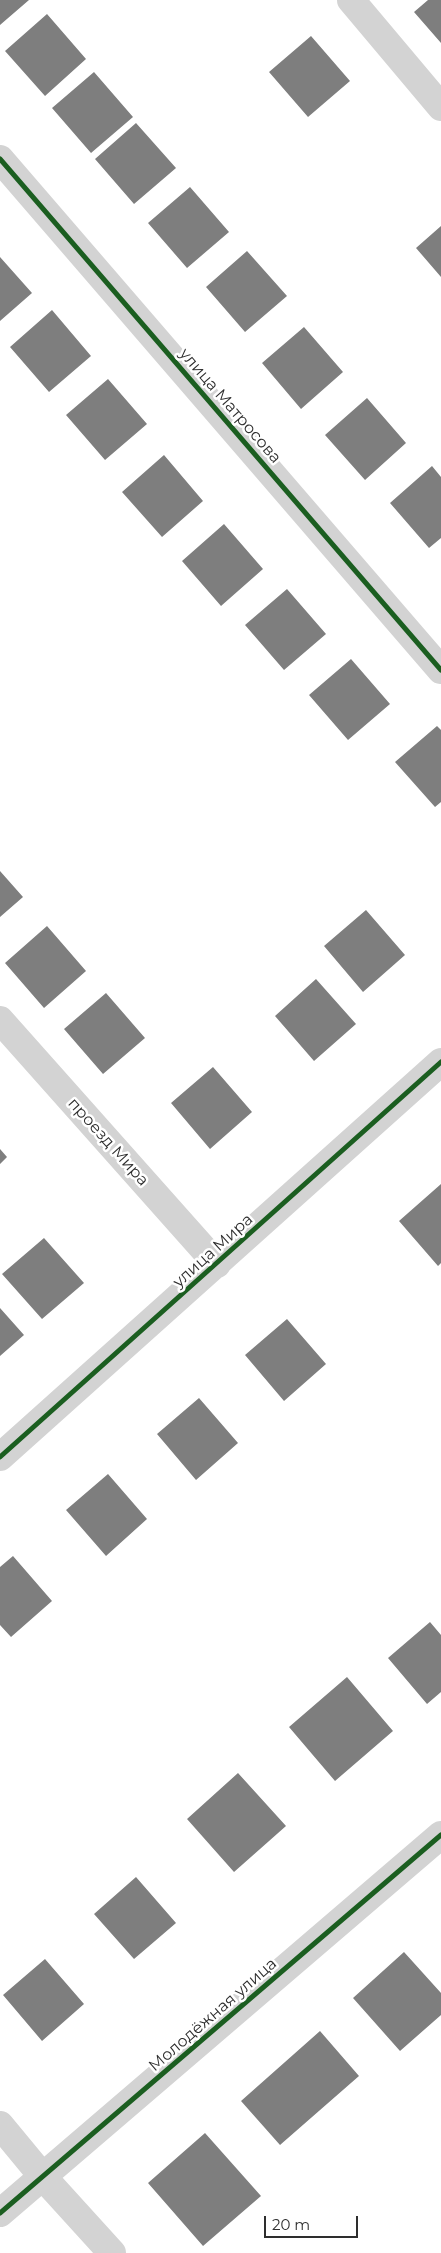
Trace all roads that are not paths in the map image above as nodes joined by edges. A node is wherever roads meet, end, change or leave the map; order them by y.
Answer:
1 (351, 0) edge
2 (441, 107) edge
3 (0, 158) edge
4 (441, 670) edge
5 (0, 1020) edge
6 (441, 1062) edge
7 (217, 1264) junction
8 (0, 1457) edge
9 (441, 1835) edge
10 (0, 2125) edge
11 (43, 2178) junction
12 (0, 2213) edge
13 (112, 2253) edge

1 - 2 street
3 - 4 street, улица Матросова
5 - 7 street, проезд Мира
6 - 7 street, улица Мира
7 - 8 street, улица Мира
9 - 11 street, Молодёжная улица
10 - 11 street
11 - 12 street, Молодёжная улица
11 - 13 street

